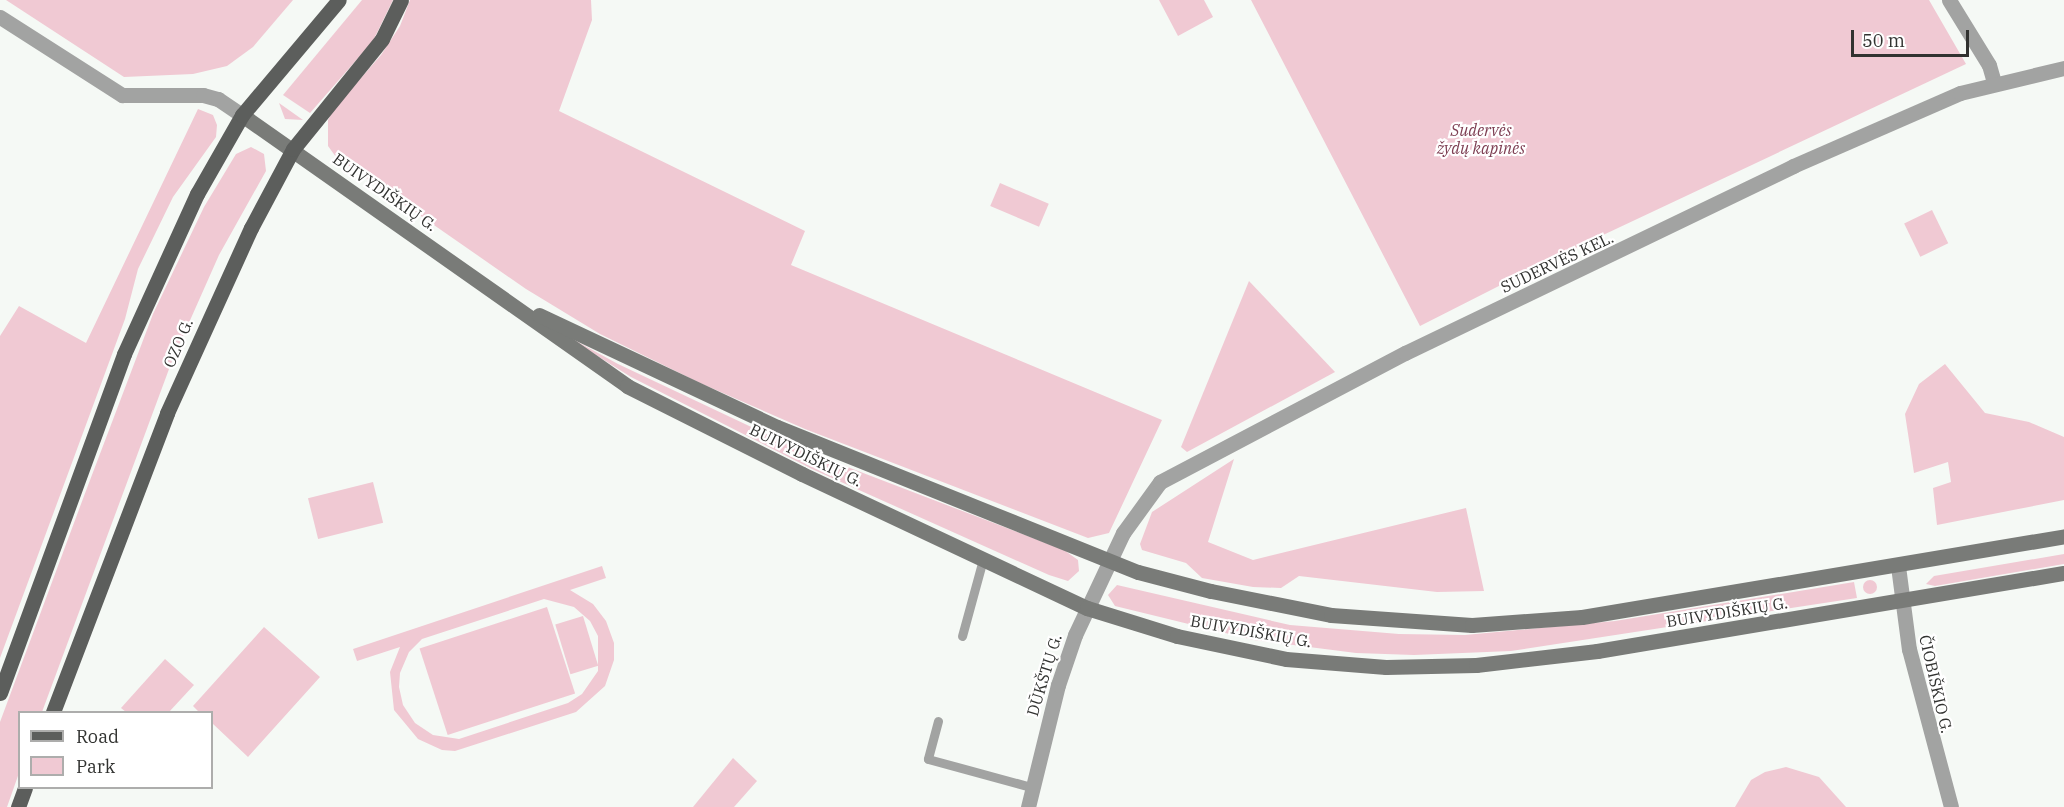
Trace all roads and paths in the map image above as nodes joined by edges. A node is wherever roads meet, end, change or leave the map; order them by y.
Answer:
1 (339, 0) edge
2 (401, 0) edge
3 (1949, 0) edge
4 (0, 17) edge
5 (2064, 68) edge
6 (1994, 82) junction
7 (243, 115) junction
8 (293, 149) junction
9 (507, 300) junction
10 (2064, 536) edge
11 (983, 559) junction
12 (1111, 559) junction
13 (1898, 566) junction
14 (2064, 573) edge
15 (1903, 602) junction
16 (1087, 608) junction
17 (962, 636) dead end
18 (0, 693) edge
19 (53, 711) edge
20 (938, 721) dead end
21 (1031, 787) junction
22 (25, 789) edge
23 (18, 807) edge
24 (1028, 807) edge
25 (1951, 807) edge

1 - 7 main road
2 - 8 main road, OZO G.
3 - 6 street
4 - 7 street
5 - 6 street, SUDERVĖS KEL.
6 - 12 street, SUDERVĖS KEL.
7 - 8 main road, BUIVYDIŠKIŲ G.
7 - 18 main road
8 - 9 main road, BUIVYDIŠKIŲ G.
8 - 19 main road, OZO G.
9 - 11 main road, BUIVYDIŠKIŲ G.
9 - 12 main road, BUIVYDIŠKIŲ G.
10 - 13 main road, BUIVYDIŠKIŲ G.
11 - 16 main road, BUIVYDIŠKIŲ G.
11 - 17 lane
12 - 13 main road, BUIVYDIŠKIŲ G.
12 - 16 street, DŪKŠTŲ G.
13 - 15 street, ČIOBIŠKIO G.
14 - 15 main road, BUIVYDIŠKIŲ G.
15 - 16 main road, BUIVYDIŠKIŲ G.
15 - 25 street, ČIOBIŠKIO G.
16 - 21 street, DŪKŠTŲ G.
20 - 21 lane
21 - 24 street, DŪKŠTŲ G.
22 - 23 main road

